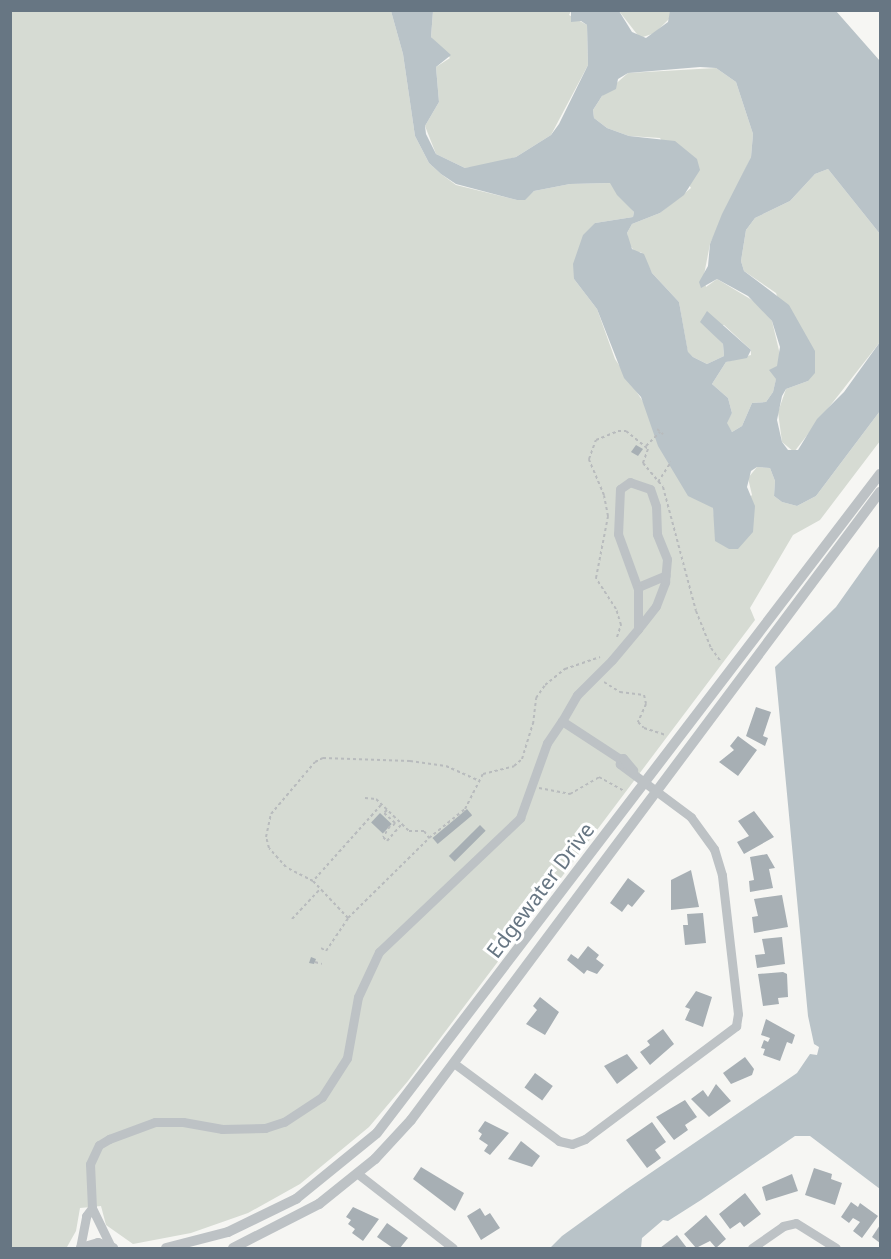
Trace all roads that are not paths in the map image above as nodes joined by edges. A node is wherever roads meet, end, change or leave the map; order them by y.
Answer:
1 (880, 474) edge
2 (880, 492) edge
3 (666, 574) junction
4 (638, 587) junction
5 (638, 629) junction
6 (562, 721) junction
7 (646, 782) junction
8 (659, 791) junction
9 (455, 1064) junction
10 (358, 1174) junction
11 (92, 1208) junction
12 (81, 1248) edge
13 (112, 1248) edge
14 (166, 1248) edge
15 (232, 1248) edge
16 (453, 1248) edge
17 (752, 1248) edge
18 (836, 1248) edge

1 - 7 street, Edgewater Drive
2 - 8 street, Edgewater Drive
3 - 4 street
3 - 4 street
3 - 5 street
4 - 5 street
5 - 6 street
6 - 7 street
6 - 11 street
7 - 8 street
7 - 14 street, Edgewater Drive
8 - 9 street, Edgewater Drive
8 - 9 street
9 - 10 street, Edgewater Drive
10 - 15 street, Edgewater Drive
10 - 16 street
11 - 12 street
11 - 13 street
12 - 13 street
17 - 18 street

